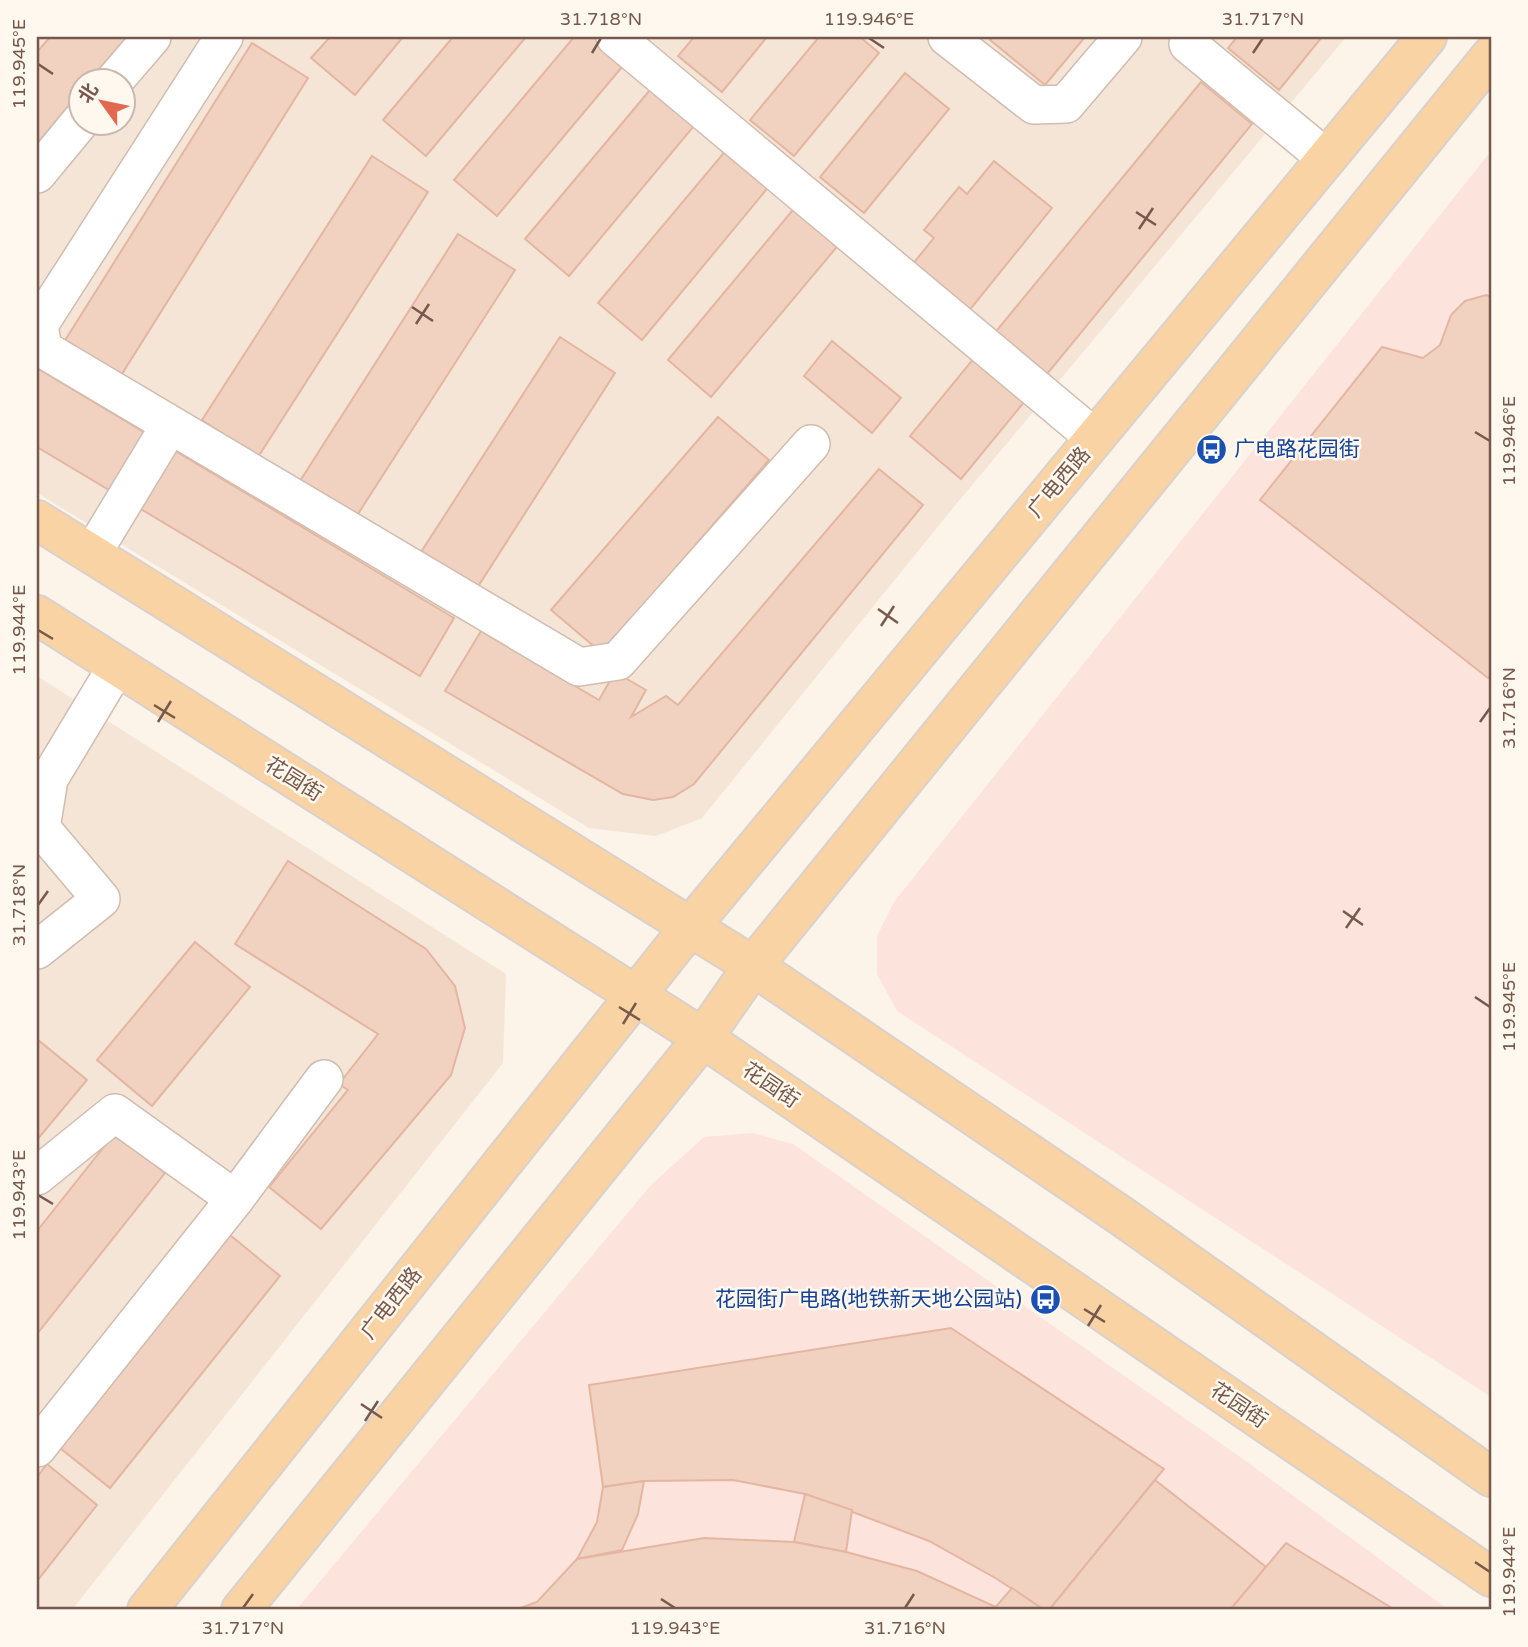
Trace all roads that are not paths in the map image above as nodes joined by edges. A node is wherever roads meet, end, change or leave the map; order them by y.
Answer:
1 (152, 37) edge
2 (224, 37) edge
3 (615, 37) edge
4 (947, 37) edge
5 (1123, 37) edge
6 (1427, 37) edge
7 (1188, 44) dead end
8 (1491, 56) edge
9 (127, 66) edge
10 (68, 136) edge
11 (1326, 159) junction
12 (37, 174) edge
13 (170, 425) junction
14 (1094, 438) junction
15 (811, 444) dead end
16 (37, 520) edge
17 (92, 554) junction
18 (37, 615) edge
19 (117, 666) junction
20 (39, 830) edge
21 (690, 927) junction
22 (37, 950) edge
23 (753, 966) junction
24 (636, 995) junction
25 (703, 1038) junction
26 (324, 1079) dead end
27 (37, 1176) edge
28 (235, 1199) junction
29 (37, 1448) edge
30 (1491, 1477) edge
31 (1491, 1577) edge
32 (147, 1610) edge
33 (241, 1610) edge

1 - 9 lane
2 - 13 lane
3 - 14 lane
4 - 5 lane
6 - 11 main road, 广电西路
7 - 11 lane
8 - 23 main road
10 - 12 lane
11 - 14 main road, 广电西路
13 - 15 lane
13 - 17 lane
14 - 21 main road, 广电西路
16 - 17 main road
17 - 21 main road
18 - 19 main road, 花园街
19 - 20 lane
19 - 24 main road, 花园街
20 - 22 lane
21 - 23 main road
21 - 24 main road, 广电西路
23 - 25 main road
23 - 30 main road
24 - 25 main road, 花园街
24 - 32 main road, 广电西路
25 - 31 main road, 花园街
25 - 33 main road
26 - 28 lane
27 - 28 lane
28 - 29 lane

